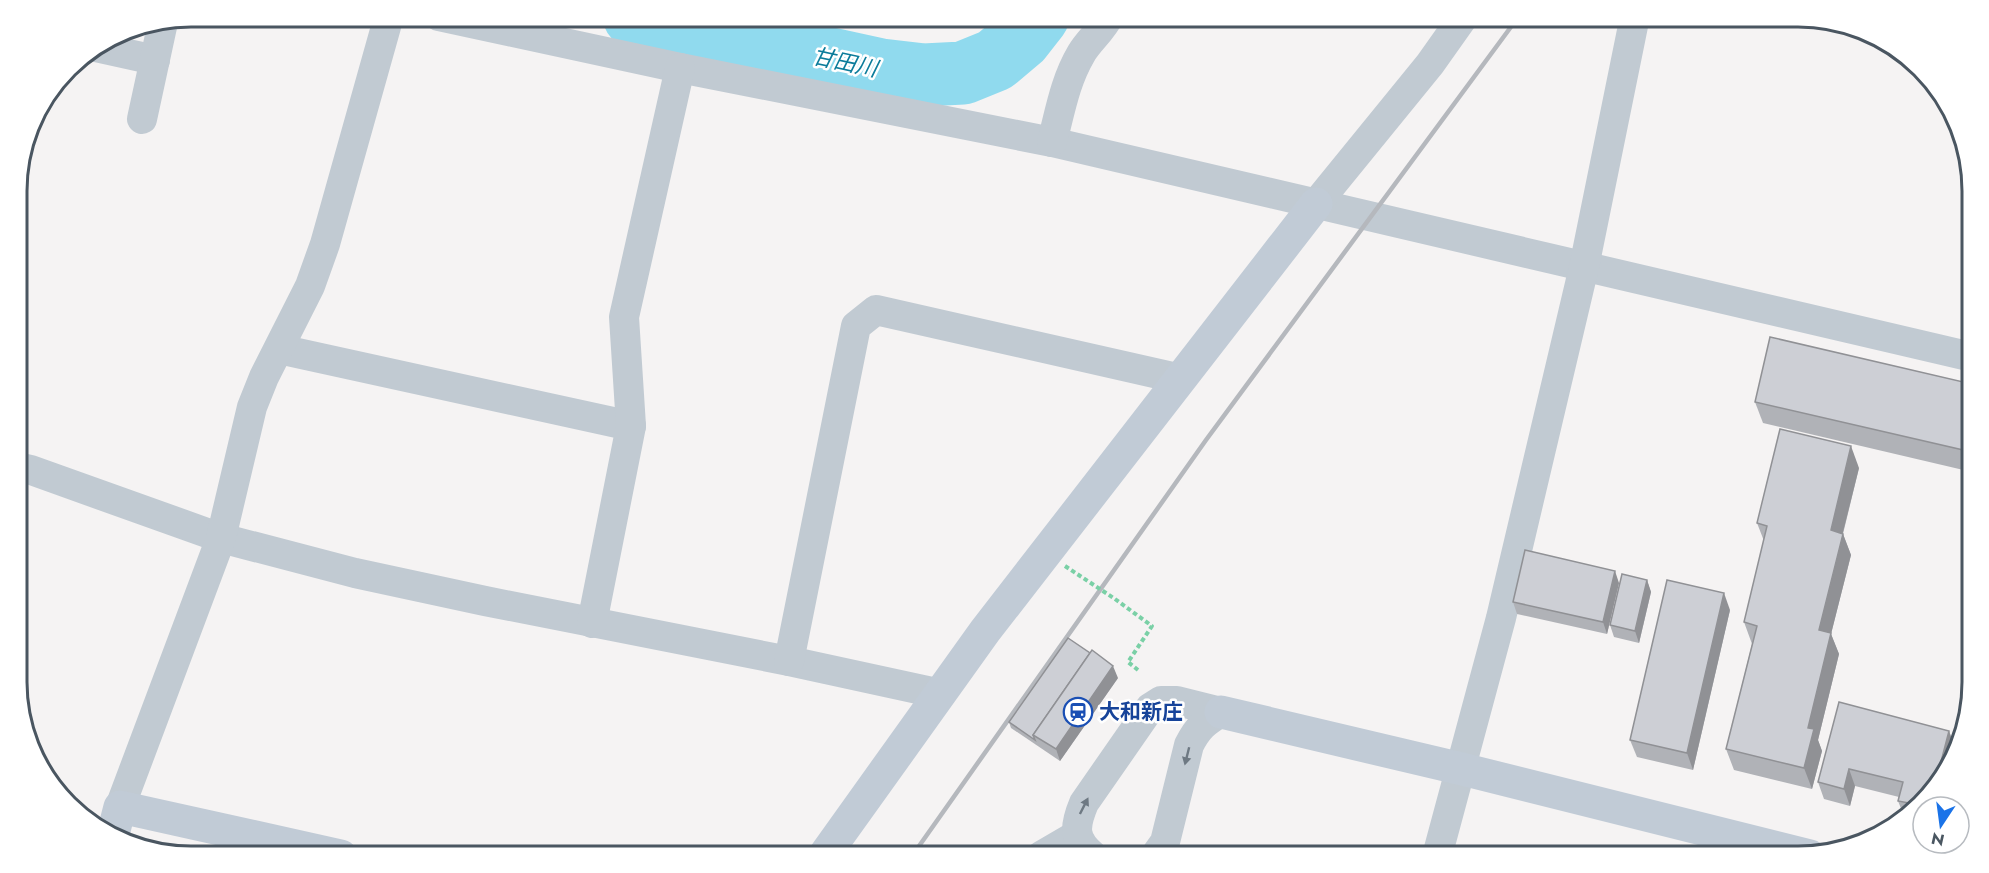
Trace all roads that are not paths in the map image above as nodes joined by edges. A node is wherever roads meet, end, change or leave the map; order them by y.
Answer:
1 (386, 27) edge
2 (490, 27) edge
3 (1103, 27) edge
4 (1456, 27) edge
5 (1633, 27) edge
6 (161, 30) edge
7 (108, 50) edge
8 (155, 60) junction
9 (680, 68) junction
10 (142, 119) dead end
11 (1053, 142) junction
12 (1316, 204) junction
13 (1584, 267) junction
14 (279, 349) junction
15 (1962, 355) edge
16 (1181, 379) junction
17 (631, 426) junction
18 (27, 469) edge
19 (221, 538) junction
20 (592, 622) junction
21 (789, 661) junction
22 (941, 694) junction
23 (1221, 712) junction
24 (1462, 769) junction
25 (116, 821) edge
26 (277, 846) edge
27 (831, 846) edge
28 (1085, 846) edge
29 (1162, 846) edge
30 (1440, 846) edge
31 (1770, 846) edge

1 - 14 street
2 - 9 street
3 - 11 street
4 - 12 street
5 - 13 street
6 - 8 street
7 - 8 street
8 - 10 street
9 - 11 street
9 - 17 street
11 - 12 street
12 - 13 street
12 - 16 street
13 - 15 street
13 - 24 street
14 - 17 street
14 - 19 street
16 - 21 street
16 - 22 street
17 - 20 street
18 - 19 street
19 - 20 street
19 - 25 street
20 - 21 street
21 - 22 street
22 - 27 street
23 - 24 street
28 -> 23 street
23 -> 29 street
24 - 30 street
24 - 31 street
25 - 26 street

